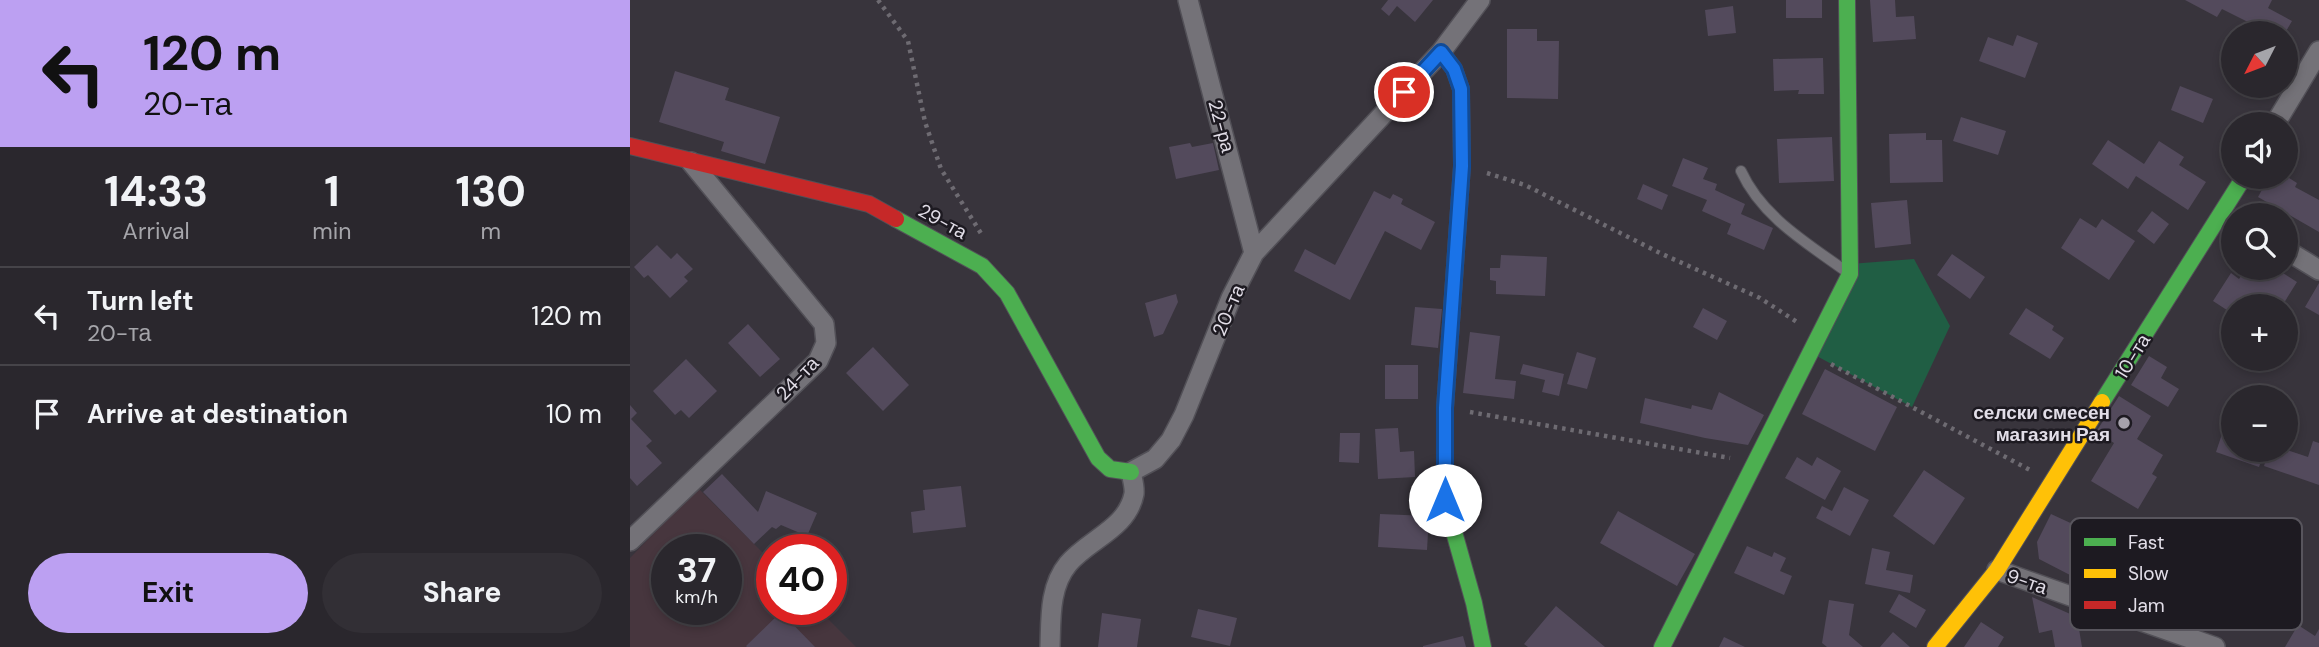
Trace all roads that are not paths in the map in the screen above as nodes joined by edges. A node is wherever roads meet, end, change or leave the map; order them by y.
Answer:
1 (1188, 0) edge
2 (1480, 0) edge
3 (1847, 0) edge
4 (2319, 51) edge
5 (1441, 52) junction
6 (2282, 112) edge
7 (630, 146) edge
8 (691, 162) junction
9 (1741, 171) dead end
10 (2221, 227) edge
11 (1254, 253) junction
12 (2298, 257) edge
13 (2319, 270) edge
14 (1850, 274) junction
15 (1131, 472) junction
16 (630, 541) edge
17 (1997, 570) junction
18 (2070, 596) edge
19 (2167, 630) edge
20 (1050, 647) edge
21 (1483, 647) edge
22 (1662, 647) edge
23 (1935, 647) edge
24 (2215, 647) edge

1 - 11 street, 22-ра
2 - 5 street, 20-та
3 - 14 street
4 - 6 street
5 - 11 street, 20-та
5 - 21 street
7 - 8 street, 29-та
8 - 15 street, 29-та
8 - 16 street, 24-та
9 - 14 lane
10 - 17 street, 10-та
11 - 15 street, 20-та
12 - 13 street
14 - 22 street
15 - 20 street
17 - 18 street, 9-та
17 - 23 street, 10-та
19 - 24 street, 9-та

